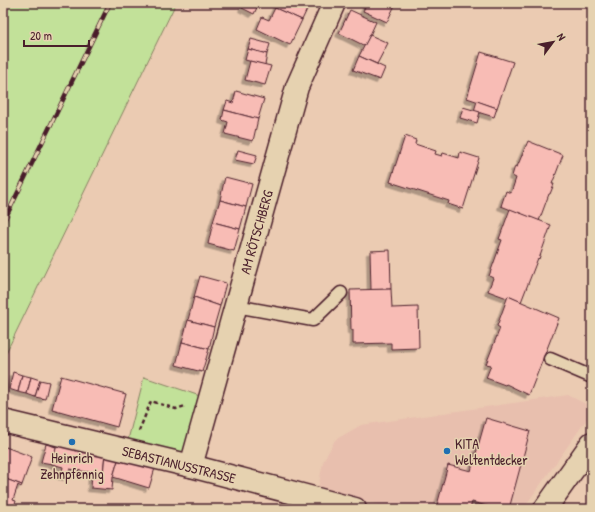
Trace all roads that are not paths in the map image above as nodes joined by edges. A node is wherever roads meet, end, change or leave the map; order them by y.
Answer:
1 (334, 3) edge
2 (341, 293) dead end
3 (236, 306) junction
4 (550, 359) dead end
5 (592, 376) edge
6 (3, 421) edge
7 (592, 443) edge
8 (191, 466) junction
9 (355, 509) edge
10 (545, 509) edge

1 - 3 street, AM RÖTSCHBERG
2 - 3 lane
3 - 8 street, AM RÖTSCHBERG
4 - 5 lane
6 - 8 street, SEBASTIANUSSTRASSE
7 - 10 street
8 - 9 street, SEBASTIANUSSTRASSE

